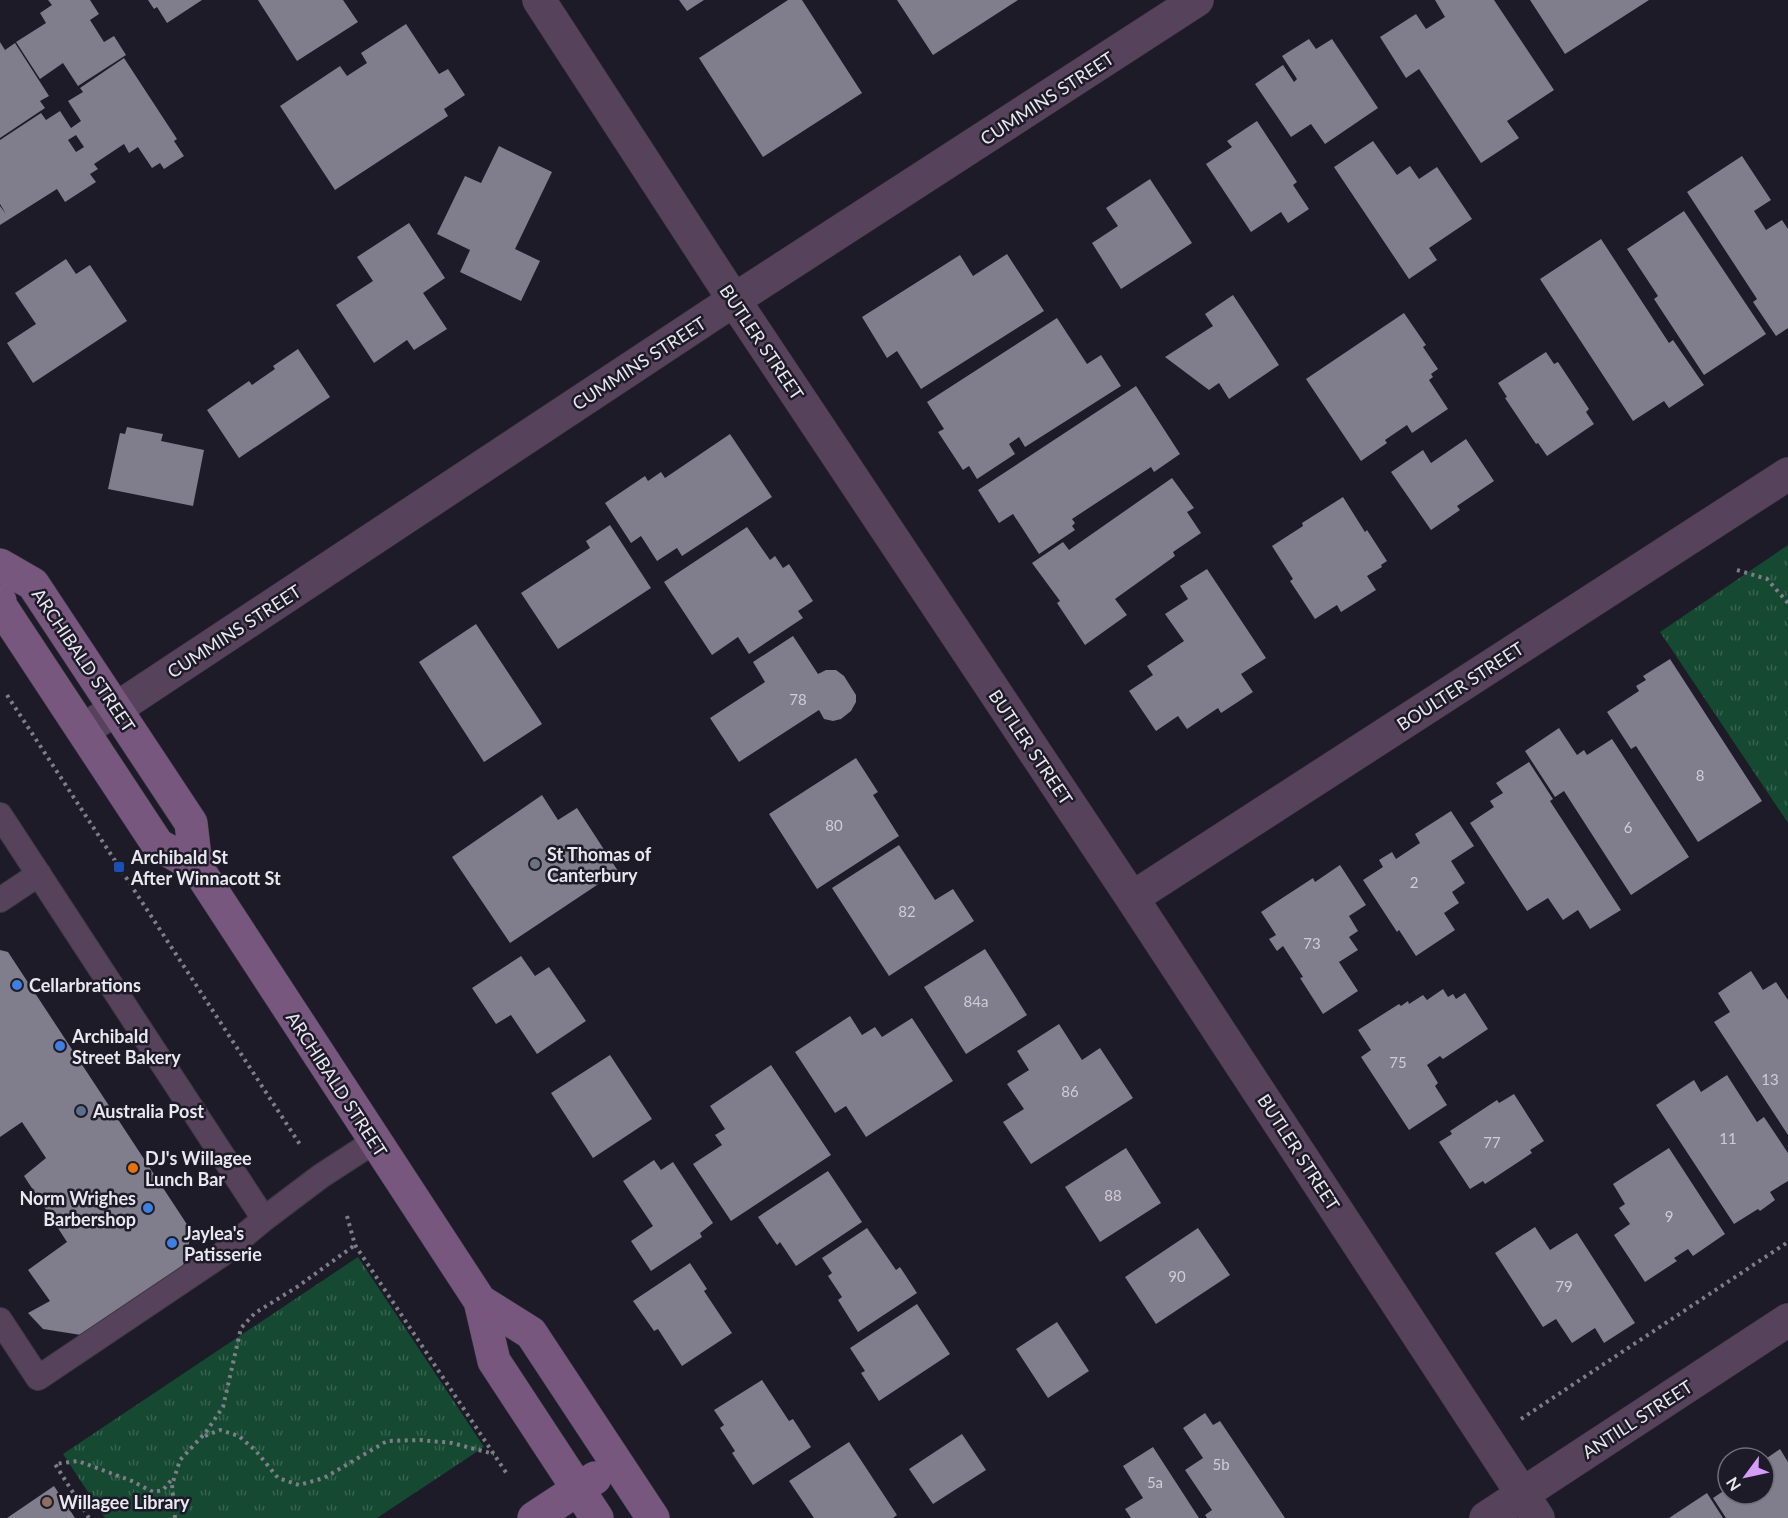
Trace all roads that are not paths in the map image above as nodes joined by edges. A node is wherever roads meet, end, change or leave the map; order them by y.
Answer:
1 (539, 0) edge
2 (1197, 0) edge
3 (734, 300) junction
4 (1788, 474) edge
5 (0, 565) edge
6 (0, 601) edge
7 (116, 709) junction
8 (84, 730) junction
9 (0, 815) edge
10 (196, 866) junction
11 (39, 874) junction
12 (1132, 898) junction
13 (0, 900) edge
14 (375, 1141) junction
15 (264, 1219) junction
16 (480, 1301) junction
17 (0, 1320) edge
18 (1788, 1320) edge
19 (618, 1463) junction
20 (578, 1489) junction
21 (1530, 1506) edge
22 (534, 1518) edge
23 (597, 1518) edge
24 (653, 1518) edge
25 (1486, 1518) edge

1 - 3 street, BUTLER STREET
2 - 3 street, CUMMINS STREET
3 - 7 street, CUMMINS STREET
3 - 12 street, BUTLER STREET
4 - 12 street, BOULTER STREET
5 - 7 street, ARCHIBALD STREET
6 - 8 street, ARCHIBALD STREET
7 - 8 street, CUMMINS STREET
7 - 10 street, ARCHIBALD STREET
8 - 10 street, ARCHIBALD STREET
9 - 11 lane
10 - 14 street, ARCHIBALD STREET
11 - 13 lane
11 - 15 lane
12 - 21 street, BUTLER STREET
14 - 15 lane
14 - 16 street, ARCHIBALD STREET
15 - 17 lane
16 - 19 street, ARCHIBALD STREET
16 - 20 street, ARCHIBALD STREET
18 - 21 street, ANTILL STREET
19 - 20 street
19 - 24 street, ARCHIBALD STREET
20 - 22 street
20 - 23 street, ARCHIBALD STREET
21 - 25 street, ANTILL STREET

